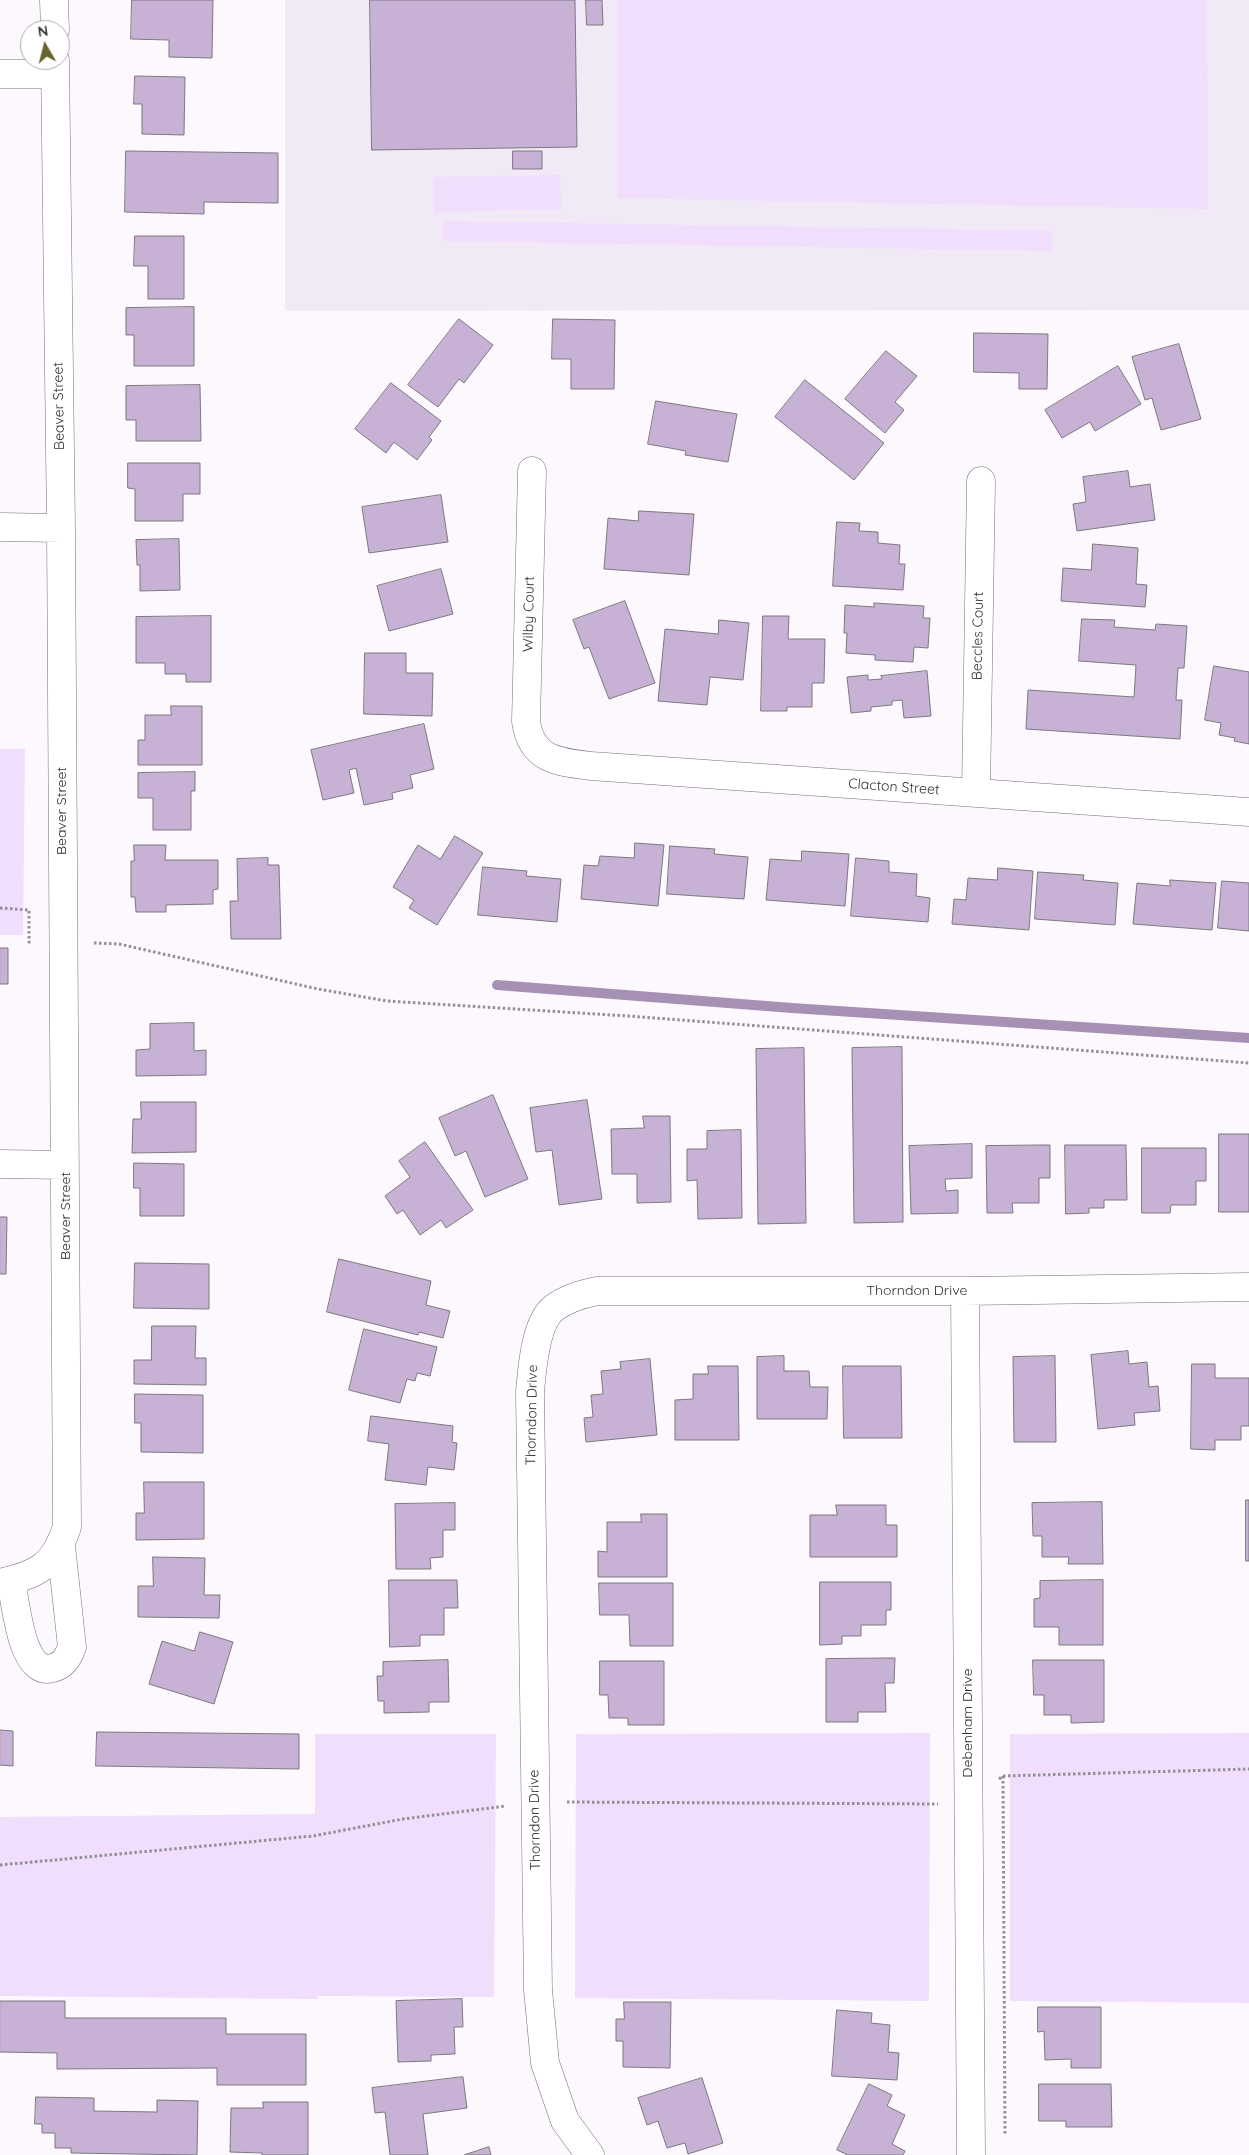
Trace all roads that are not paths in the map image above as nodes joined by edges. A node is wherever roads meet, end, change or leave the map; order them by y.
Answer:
1 (54, 0) edge
2 (55, 20) edge
3 (31, 70) edge
4 (55, 70) edge
5 (0, 74) edge
6 (532, 471) dead end
7 (981, 481) dead end
8 (0, 527) edge
9 (61, 528) junction
10 (541, 754) joint
11 (976, 792) junction
12 (1249, 812) edge
13 (0, 1164) edge
14 (65, 1165) junction
15 (1249, 1287) edge
16 (965, 1292) junction
17 (56, 1552) junction
18 (6, 1582) edge
19 (590, 2155) edge
20 (971, 2155) edge

1 - 2 street
3 - 5 street
4 - 9 street, Beaver Street
6 - 10 street, Wilby Court
7 - 11 street, Beccles Court
8 - 9 street
9 - 14 street, Beaver Street
10 - 11 street, Clacton Street
11 - 12 street, Clacton Street
13 - 14 street
14 - 17 street, Beaver Street
15 - 16 street, Thorndon Drive
16 - 19 street, Thorndon Drive
16 - 20 street, Debenham Drive
17 - 18 street
17 - 18 street

